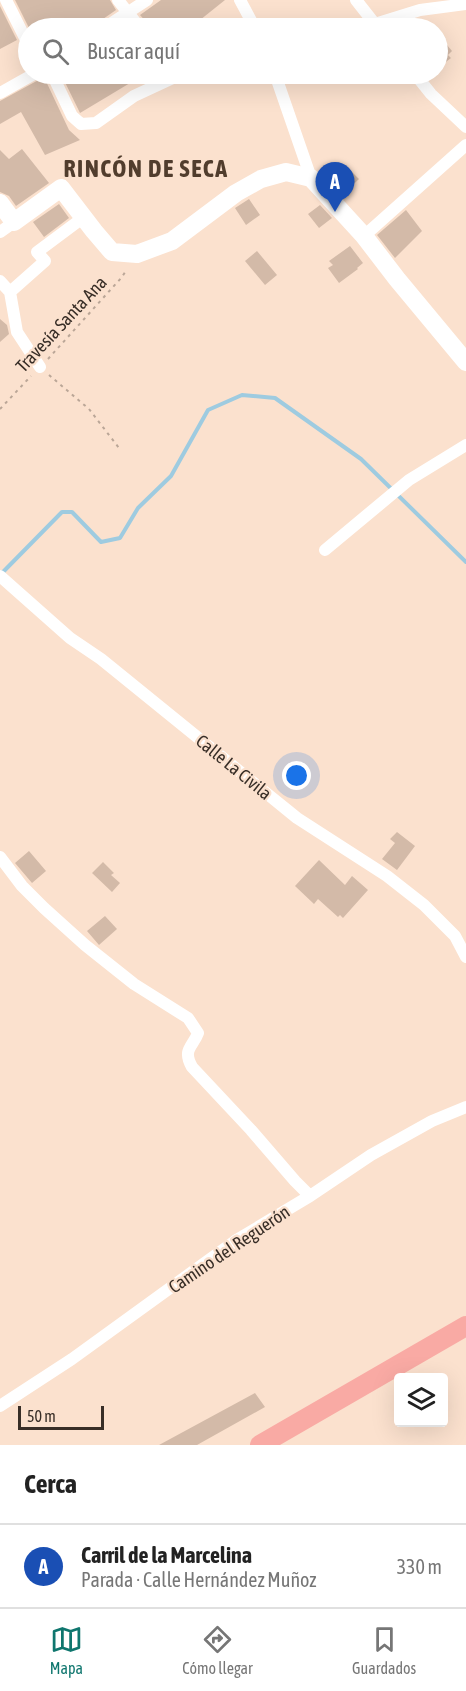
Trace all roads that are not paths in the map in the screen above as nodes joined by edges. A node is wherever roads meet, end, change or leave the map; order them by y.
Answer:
1 (6, 0) edge
2 (118, 0) edge
3 (147, 0) edge
4 (240, 0) edge
5 (357, 0) edge
6 (466, 4) edge
7 (127, 13) junction
8 (119, 18) edge
9 (131, 18) edge
10 (250, 18) edge
11 (370, 18) edge
12 (398, 18) edge
13 (18, 24) edge
14 (18, 83) edge
15 (57, 84) edge
16 (158, 84) edge
17 (278, 84) edge
18 (423, 84) edge
19 (0, 93) edge
20 (466, 127) edge
21 (466, 145) edge
22 (311, 178) junction
23 (0, 203) edge
24 (84, 217) junction
25 (7, 227) edge
26 (364, 236) junction
27 (0, 280) edge
28 (10, 292) junction
29 (466, 362) edge
30 (40, 367) road end
31 (466, 445) edge
32 (325, 550) dead end
33 (0, 576) edge
34 (0, 857) edge
35 (466, 957) edge
36 (466, 1107) edge
37 (310, 1196) junction
38 (466, 1326) edge
39 (0, 1406) edge
40 (260, 1445) edge

1 - 13 street
2 - 7 street
3 - 7 street
4 - 10 street
5 - 11 street
6 - 12 street
7 - 8 street
7 - 9 street
14 - 19 street
15 - 16 street
17 - 22 street
18 - 20 street
21 - 26 street
22 - 24 main road
22 - 26 main road
23 - 25 main road
24 - 25 main road
24 - 28 street
26 - 29 main road
27 - 28 street
28 - 30 street
31 - 32 street
33 - 35 street, Calle La Civila
34 - 37 street
36 - 37 street, Camino del Reguerón
37 - 39 street, Camino del Reguerón
38 - 40 main road

